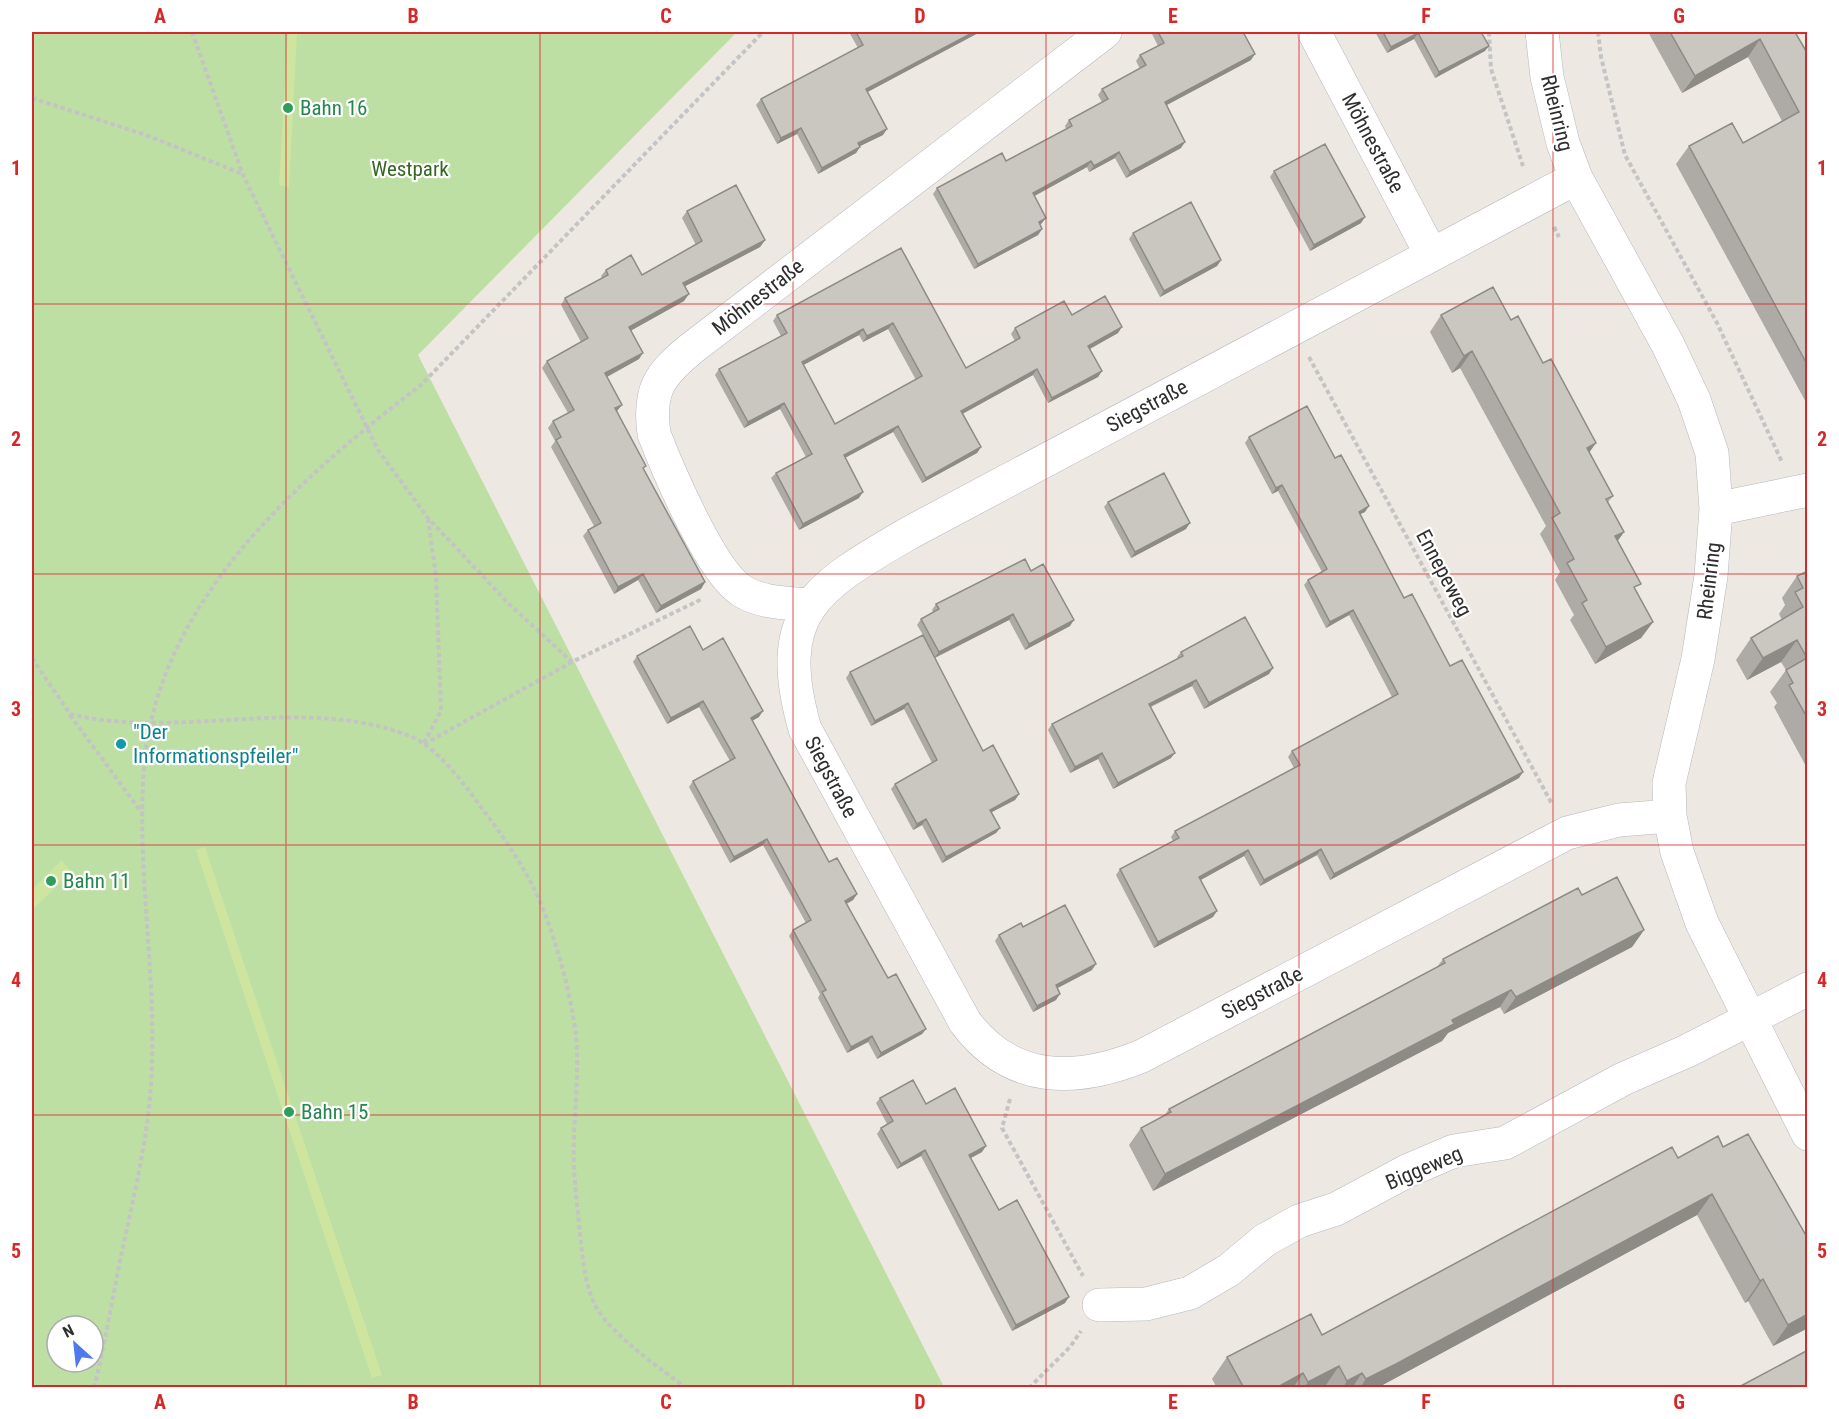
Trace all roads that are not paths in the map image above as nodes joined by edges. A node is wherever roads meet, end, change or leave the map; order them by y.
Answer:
1 (1105, 32) edge
2 (1314, 32) edge
3 (1542, 32) edge
4 (1576, 178) junction
5 (1431, 254) junction
6 (1799, 476) edge
7 (1716, 509) junction
8 (809, 605) junction
9 (1670, 816) junction
10 (1808, 989) edge
11 (1749, 1019) junction
12 (1808, 1134) edge
13 (1099, 1305) road end

1 - 8 street, Möhnestraße
2 - 5 street, Möhnestraße
3 - 4 street, Rheinring
4 - 5 street, Siegstraße
4 - 7 street, Rheinring
5 - 8 street, Siegstraße
6 - 7 street
7 - 9 street, Rheinring
8 - 9 street, Siegstraße
9 - 11 street, Rheinring
10 - 11 street, Biggeweg
11 - 12 street, Rheinring
11 - 13 street, Biggeweg

